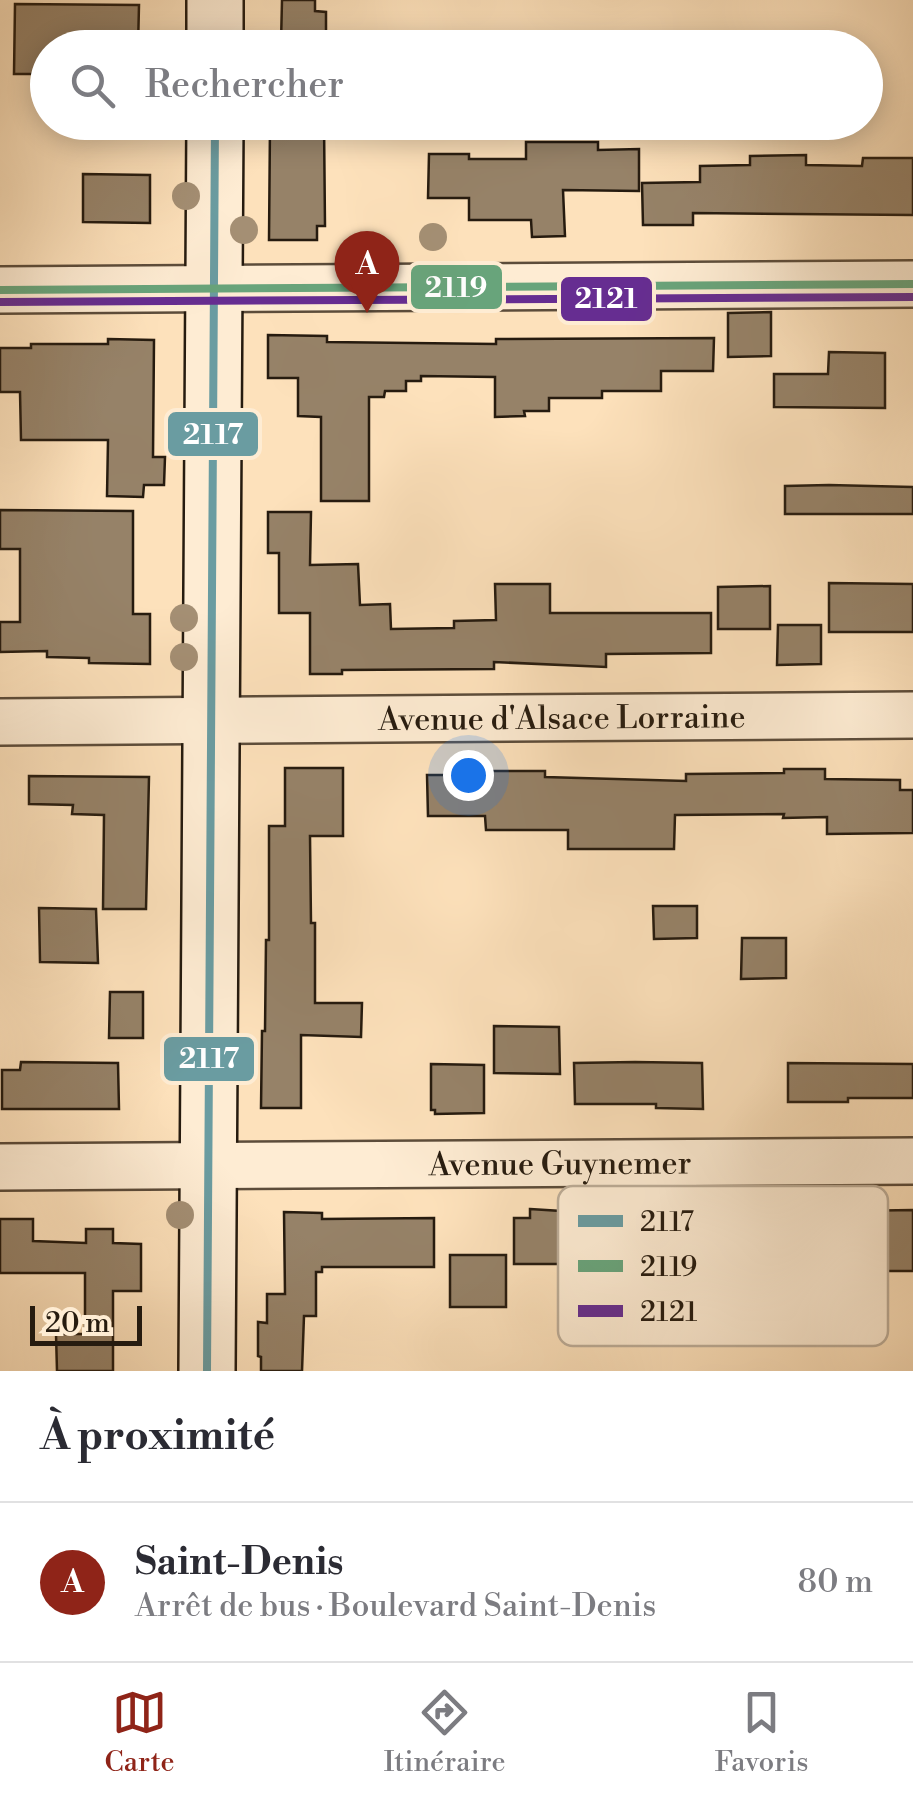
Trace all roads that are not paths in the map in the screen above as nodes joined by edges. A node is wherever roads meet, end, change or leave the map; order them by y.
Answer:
1 (215, 0) edge
2 (215, 30) edge
3 (215, 140) edge
4 (913, 284) edge
5 (214, 288) junction
6 (0, 290) edge
7 (913, 715) edge
8 (212, 720) junction
9 (0, 722) edge
10 (913, 1161) edge
11 (0, 1167) edge
12 (208, 1167) junction
13 (207, 1371) edge

1 - 2 street
3 - 5 street
4 - 5 street
5 - 6 street
5 - 8 street
7 - 8 street, Avenue d'Alsace Lorraine
8 - 9 street, Avenue d'Alsace Lorraine
8 - 12 street
10 - 12 street, Avenue Guynemer
11 - 12 street, Avenue Guynemer
12 - 13 street

